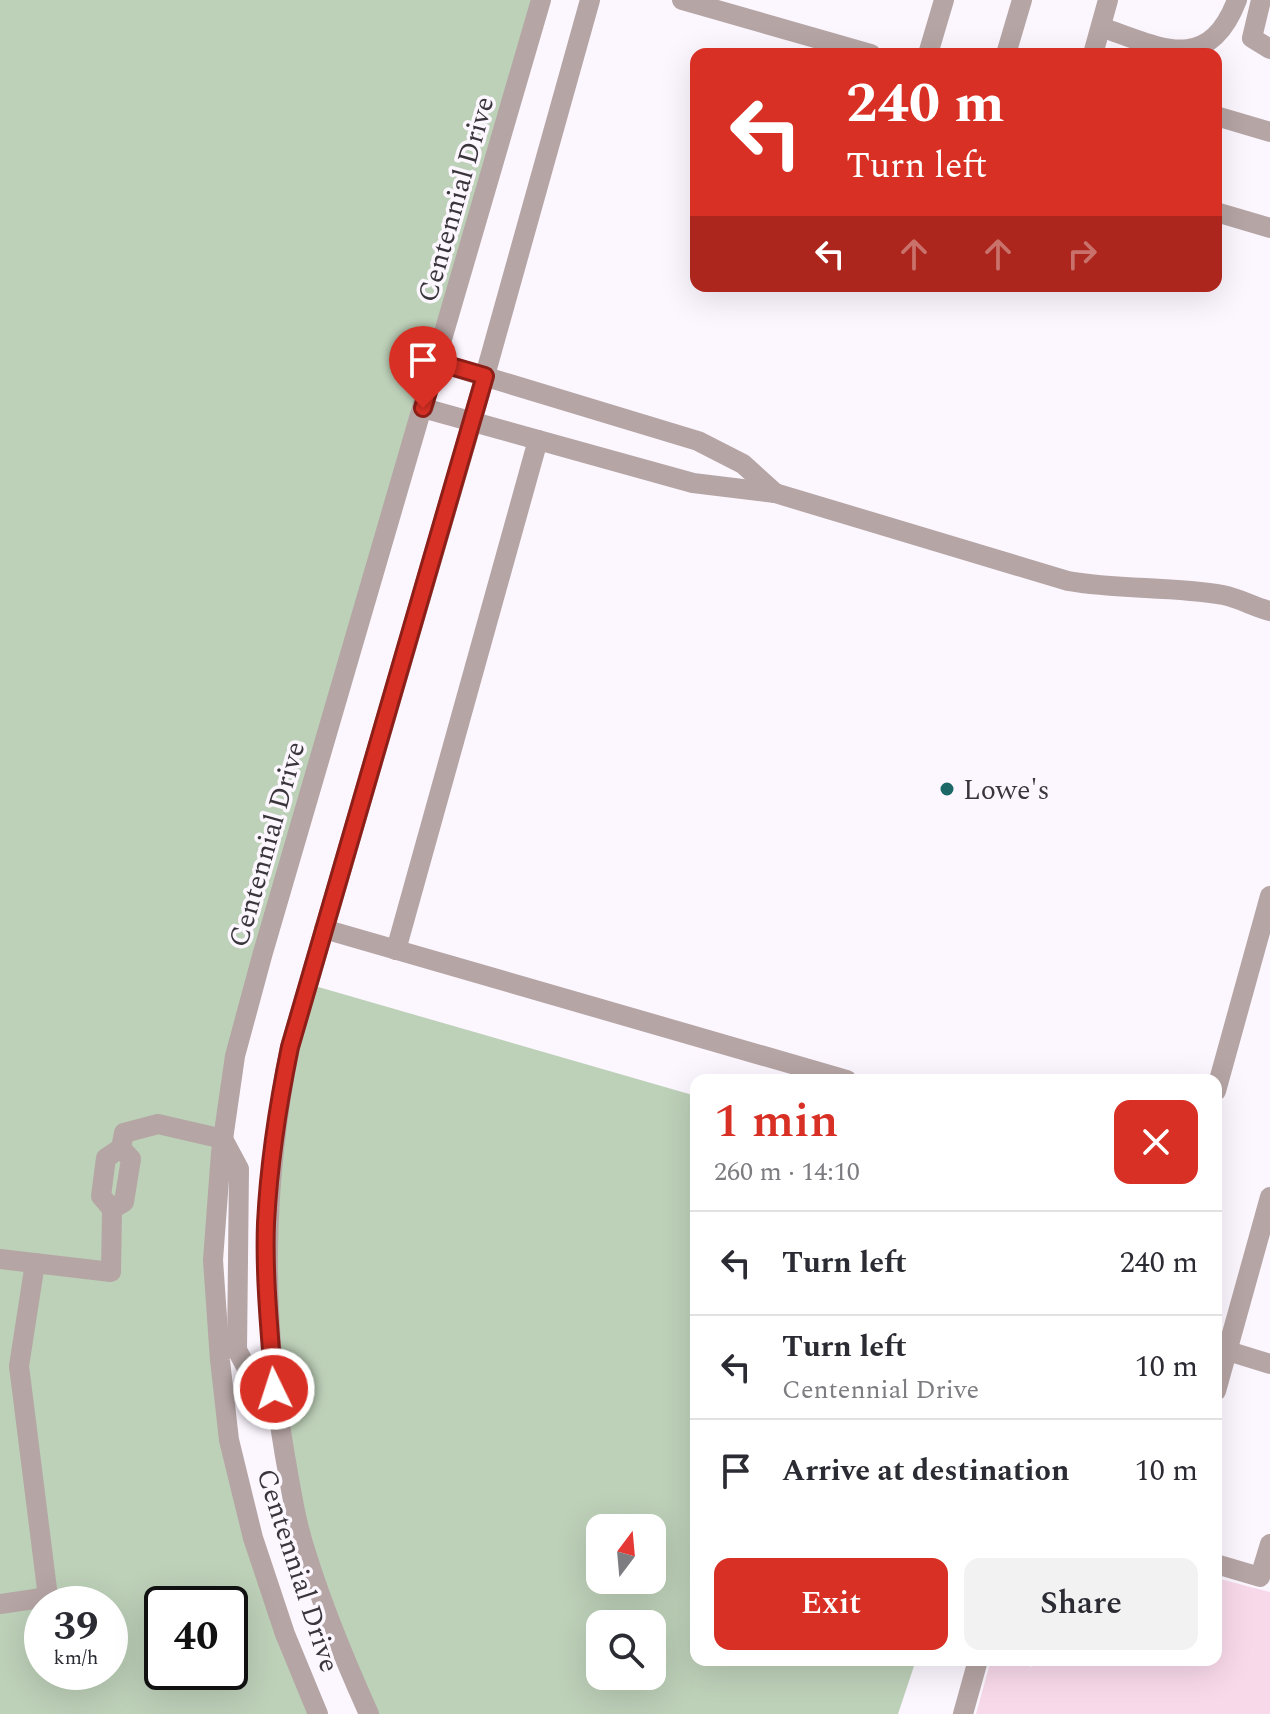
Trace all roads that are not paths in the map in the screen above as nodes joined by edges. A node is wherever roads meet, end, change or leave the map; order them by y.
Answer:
1 (541, 0) edge
2 (590, 0) edge
3 (682, 0) edge
4 (944, 0) edge
5 (1022, 0) edge
6 (1108, 0) edge
7 (1237, 0) edge
8 (1261, 0) edge
9 (1101, 27) junction
10 (850, 48) edge
11 (930, 48) edge
12 (1009, 48) edge
13 (1095, 48) edge
14 (1171, 48) edge
15 (1197, 48) edge
16 (1270, 49) edge
17 (1222, 118) edge
18 (1270, 132) edge
19 (1222, 214) edge
20 (1270, 228) edge
21 (437, 362) junction
22 (485, 376) junction
23 (423, 408) junction
24 (472, 422) junction
25 (538, 440) junction
26 (775, 493) junction
27 (1270, 611) edge
28 (1270, 896) edge
29 (324, 929) junction
30 (396, 950) junction
31 (826, 1074) edge
32 (1221, 1074) edge
33 (223, 1139) junction
34 (1270, 1197) edge
35 (0, 1259) edge
36 (35, 1263) junction
37 (1222, 1356) edge
38 (1270, 1364) edge
39 (281, 1431) junction
40 (1270, 1544) edge
41 (1222, 1566) edge
42 (0, 1604) edge
43 (976, 1666) edge
44 (318, 1714) edge
45 (367, 1714) edge
46 (963, 1714) edge

1 - 21 street, Centennial Drive
2 - 22 street, Centennial Drive
3 - 10 street
4 - 11 street
5 - 12 street
6 - 9 street
7 - 15 street
8 - 16 street
9 - 13 street
9 - 14 street
17 - 18 street
19 - 20 street
21 - 22 street
21 - 23 street, Centennial Drive
22 - 24 street, Centennial Drive
22 - 26 street
23 - 24 street
23 - 33 street, Centennial Drive
24 - 25 street
24 - 29 street, Centennial Drive
25 - 26 street
25 - 30 street
26 - 27 street
28 - 32 street
29 - 30 street
29 - 39 street, Centennial Drive
30 - 31 street
33 - 36 street
33 - 39 street
33 - 44 street, Centennial Drive
34 - 37 street
35 - 36 street
36 - 42 street
37 - 38 street
39 - 45 street, Centennial Drive
40 - 41 street
43 - 46 street

